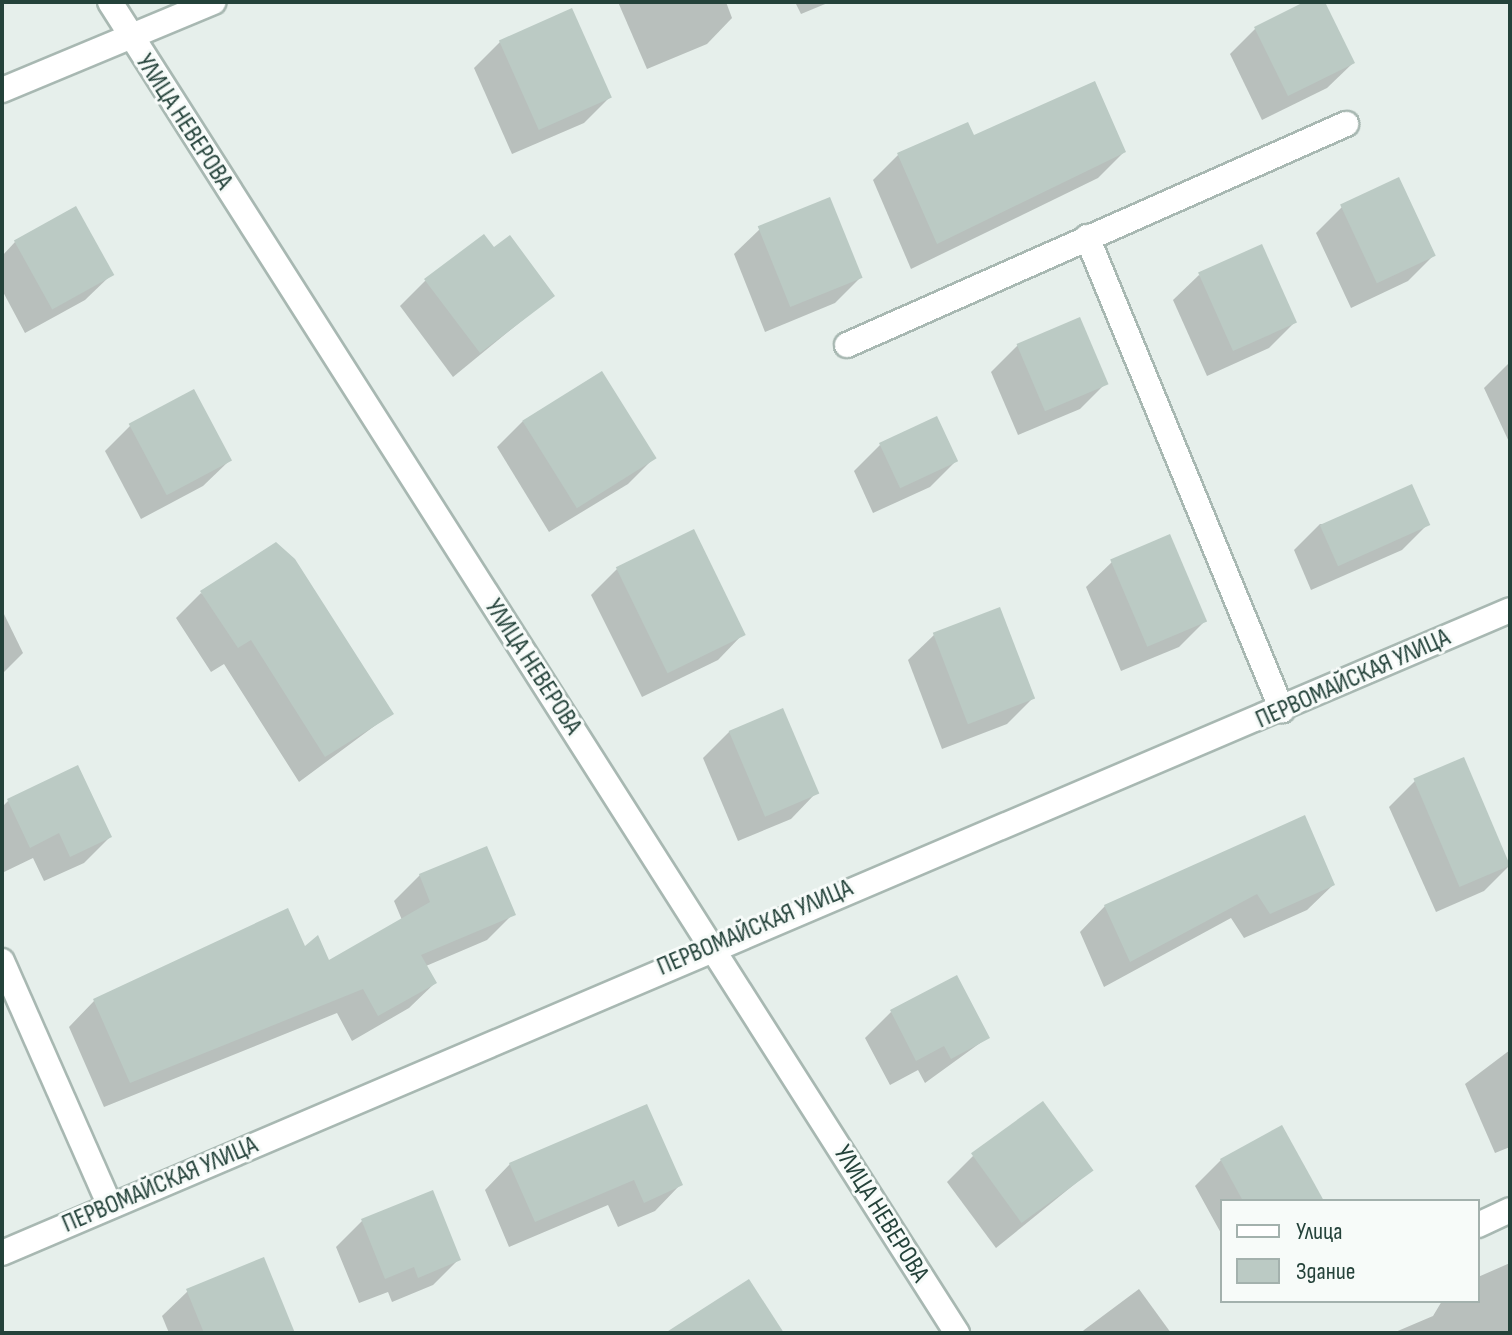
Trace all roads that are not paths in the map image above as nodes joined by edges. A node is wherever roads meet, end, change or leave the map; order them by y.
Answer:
1 (110, 2) edge
2 (213, 2) edge
3 (129, 36) junction
4 (2, 90) edge
5 (1346, 124) dead end
6 (1087, 237) junction
7 (847, 345) dead end
8 (1510, 610) edge
9 (1282, 710) junction
10 (711, 945) junction
11 (2, 961) edge
12 (110, 1206) junction
13 (1510, 1210) edge
14 (1480, 1224) edge
15 (2, 1253) edge
16 (957, 1333) edge

1 - 3 street, УЛИЦА НЕВЕРОВА
2 - 3 street
3 - 4 street
3 - 10 street, УЛИЦА НЕВЕРОВА
5 - 6 street
6 - 7 street
6 - 9 street
8 - 9 street, ПЕРВОМАЙСКАЯ УЛИЦА
9 - 10 street, ПЕРВОМАЙСКАЯ УЛИЦА
10 - 12 street, ПЕРВОМАЙСКАЯ УЛИЦА
10 - 16 street, УЛИЦА НЕВЕРОВА
11 - 12 street
12 - 15 street, ПЕРВОМАЙСКАЯ УЛИЦА
13 - 14 street

